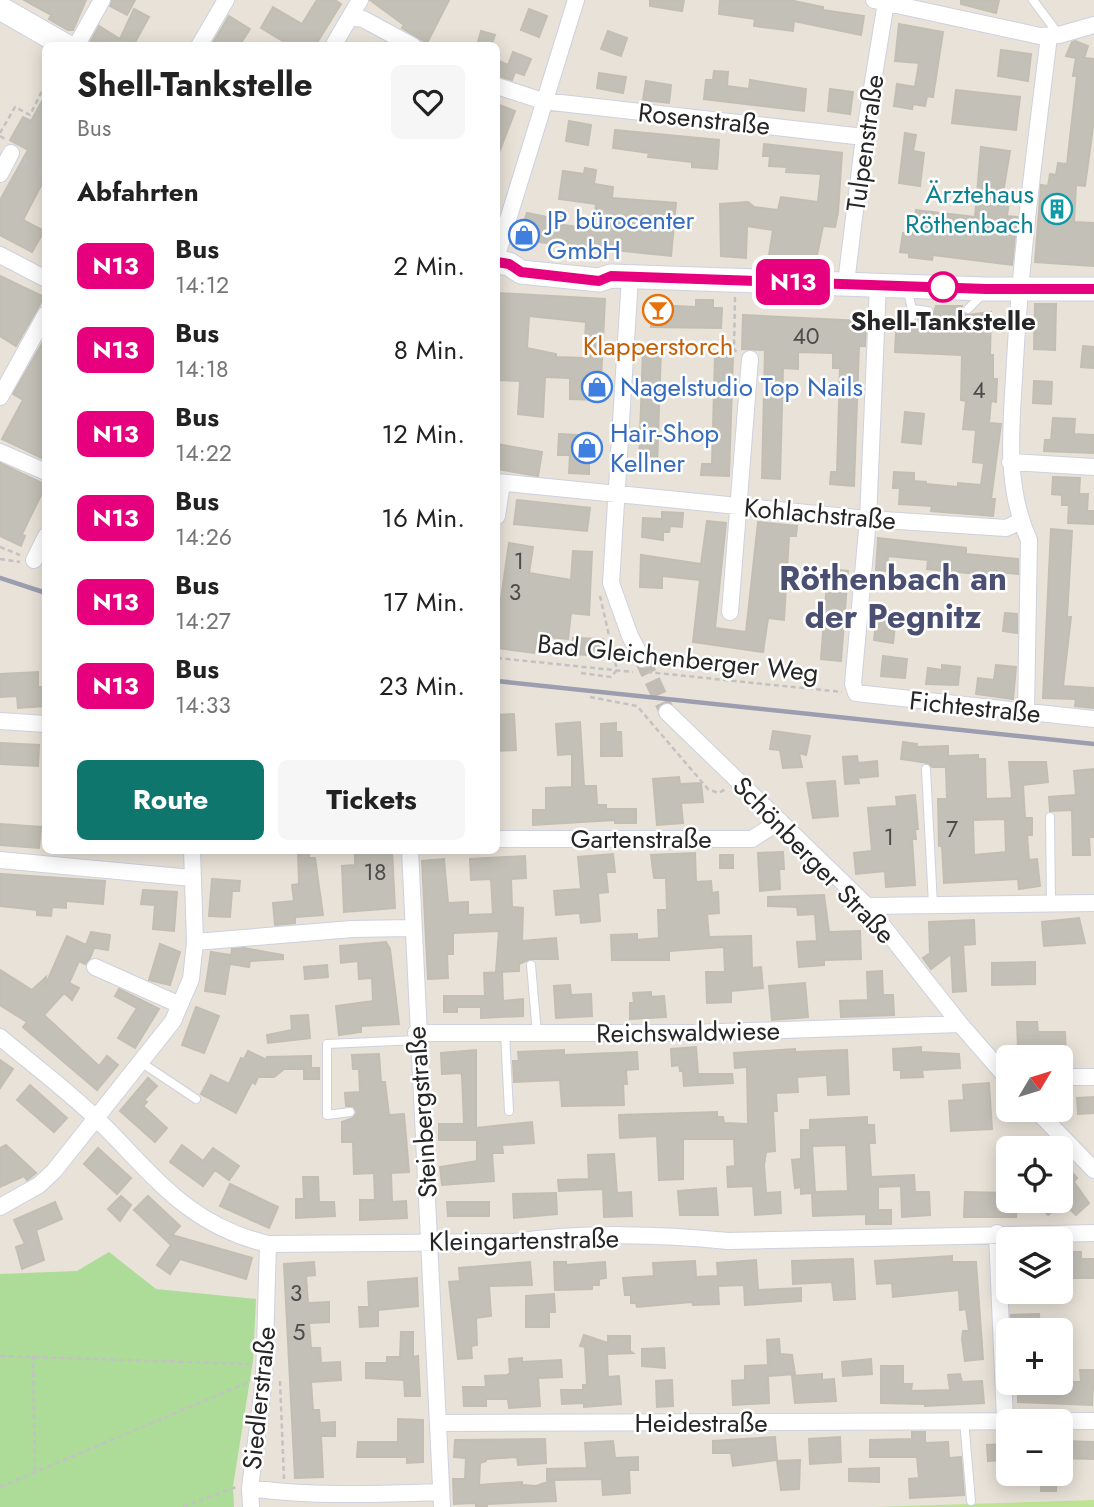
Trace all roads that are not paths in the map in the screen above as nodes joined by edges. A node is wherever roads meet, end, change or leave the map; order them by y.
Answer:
1 (102, 0) edge
2 (226, 0) edge
3 (360, 0) edge
4 (576, 0) edge
5 (1033, 0) edge
6 (891, 2) edge
7 (0, 8) edge
8 (350, 17) junction
9 (1094, 25) edge
10 (1054, 36) junction
11 (59, 42) edge
12 (78, 42) edge
13 (201, 42) edge
14 (335, 42) edge
15 (406, 42) edge
16 (500, 87) edge
17 (543, 101) junction
18 (864, 137) junction
19 (11, 153) dead end
20 (0, 174) edge
21 (0, 255) edge
22 (501, 260) edge
23 (620, 276) junction
24 (42, 277) edge
25 (846, 283) junction
26 (878, 284) junction
27 (906, 285) junction
28 (986, 289) junction
29 (1019, 289) junction
30 (1094, 289) edge
31 (968, 309) dead end
32 (928, 311) dead end
33 (42, 321) edge
34 (750, 359) road end
35 (0, 397) edge
36 (0, 452) edge
37 (1010, 462) junction
38 (1094, 467) edge
39 (42, 470) edge
40 (500, 483) edge
41 (617, 496) junction
42 (740, 507) junction
43 (868, 519) junction
44 (1021, 521) junction
45 (42, 544) edge
46 (34, 560) road end
47 (730, 612) dead end
48 (642, 659) tunnel mouth
49 (1026, 711) junction
50 (667, 712) tunnel mouth
51 (1094, 719) edge
52 (0, 721) edge
53 (42, 724) edge
54 (926, 769) dead end
55 (1050, 817) dead end
56 (780, 821) junction
57 (500, 839) edge
58 (192, 854) edge
59 (410, 854) edge
60 (0, 860) edge
61 (192, 878) junction
62 (1094, 903) edge
63 (1051, 904) junction
64 (933, 905) junction
65 (867, 906) junction
66 (411, 928) junction
67 (195, 942) junction
68 (531, 965) dead end
69 (95, 967) dead end
70 (180, 1005) junction
71 (960, 1024) junction
72 (505, 1033) junction
73 (537, 1033) junction
74 (0, 1037) edge
75 (416, 1037) junction
76 (142, 1063) junction
77 (996, 1065) edge
78 (1073, 1077) edge
79 (1094, 1077) edge
80 (197, 1099) dead end
81 (509, 1111) dead end
82 (350, 1112) dead end
83 (96, 1118) junction
84 (1048, 1122) edge
85 (1094, 1170) edge
86 (0, 1207) edge
87 (996, 1233) edge
88 (1073, 1233) edge
89 (1094, 1233) edge
90 (431, 1242) junction
91 (268, 1244) junction
92 (1000, 1304) edge
93 (1005, 1409) edge
94 (964, 1420) junction
95 (996, 1420) edge
96 (1073, 1421) edge
97 (1094, 1421) edge
98 (439, 1423) junction
99 (250, 1488) junction
100 (441, 1499) edge
101 (971, 1501) dead end
102 (251, 1507) edge

1 - 12 street
2 - 13 street
3 - 8 street
4 - 17 street
5 - 10 lane
6 - 10 street
6 - 18 street, Tulpenstraße
7 - 11 main road
8 - 14 street
8 - 15 street
9 - 10 street
10 - 29 street
16 - 17 street, Rosenstraße
17 - 18 street, Rosenstraße
17 - 22 street
18 - 25 street, Tulpenstraße
19 - 20 street
21 - 24 street
22 - 23 main road
23 - 25 main road
23 - 41 street
25 - 26 main road
26 - 27 main road
26 - 43 street
27 - 28 main road
27 - 32 lane
28 - 29 main road
28 - 31 lane
29 - 30 main road
29 - 37 street
33 - 35 street
34 - 42 street
36 - 39 street
37 - 38 street
37 - 44 street
40 - 41 street, Kohlachstraße
41 - 42 street, Kohlachstraße
41 - 48 street
42 - 43 street, Kohlachstraße
42 - 47 street
43 - 44 street, Kohlachstraße
43 - 49 street, Fichtestraße
44 - 49 street
45 - 46 street
49 - 51 street, Fichtestraße
50 - 56 street, Schönberger Straße
52 - 53 street
54 - 64 lane
55 - 63 lane
56 - 57 street, Gartenstraße
56 - 65 street, Schönberger Straße
58 - 61 street
59 - 66 street, Steinbergstraße
60 - 61 street
61 - 67 street
62 - 63 street
63 - 64 street
64 - 65 street
65 - 71 street, Schönberger Straße
66 - 67 street
66 - 75 street, Steinbergstraße
67 - 70 street
68 - 73 lane
69 - 70 street
70 - 76 street
71 - 73 street, Reichswaldwiese
71 - 77 street, Schönberger Straße
72 - 73 street, Reichswaldwiese
72 - 75 street, Reichswaldwiese
72 - 81 lane
74 - 83 street, Kleingartenstraße
75 - 82 lane
75 - 90 street, Steinbergstraße
76 - 80 lane
76 - 83 street
78 - 79 street
83 - 86 street
83 - 91 street, Kleingartenstraße
84 - 85 street
87 - 90 street, Kleingartenstraße
88 - 89 street, Kleingartenstraße
90 - 91 street, Kleingartenstraße
90 - 98 street, Steinbergstraße
91 - 99 street, Siedlerstraße
92 - 93 street
94 - 95 street, Heidestraße
94 - 98 street, Heidestraße
94 - 101 lane
96 - 97 street, Heidestraße
98 - 100 street, Steinbergstraße
99 - 100 street, Siedlerstraße
99 - 102 street

